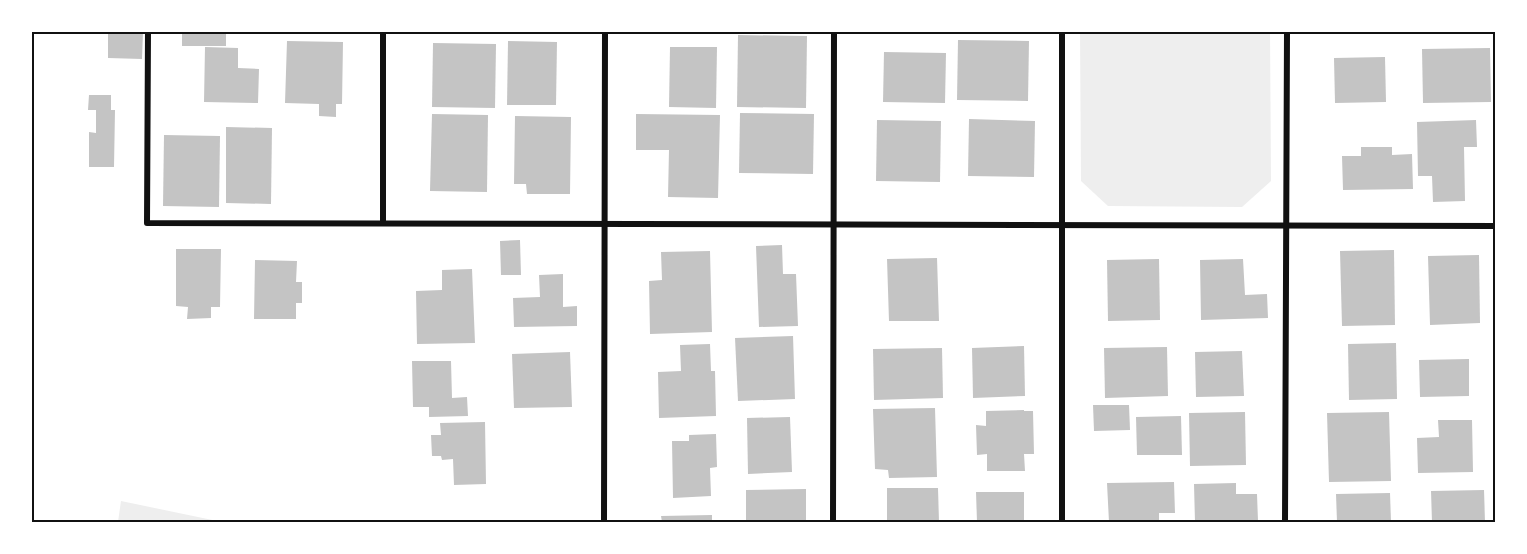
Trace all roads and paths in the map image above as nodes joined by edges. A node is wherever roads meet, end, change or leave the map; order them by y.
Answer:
1 (148, 32) edge
2 (383, 32) edge
3 (605, 32) edge
4 (834, 32) edge
5 (1062, 32) edge
6 (1287, 32) edge
7 (383, 223) junction
8 (604, 224) junction
9 (833, 225) junction
10 (1062, 226) junction
11 (1286, 226) junction
12 (1496, 226) edge
13 (604, 522) edge
14 (832, 522) edge
15 (1062, 522) edge
16 (1284, 522) edge

1 - 7 street
2 - 7 street
3 - 8 street
4 - 9 street
5 - 10 street
6 - 11 street
7 - 8 street
8 - 9 street
8 - 13 street
9 - 10 street
9 - 14 street
10 - 11 street
10 - 15 street
11 - 12 street
11 - 16 street

